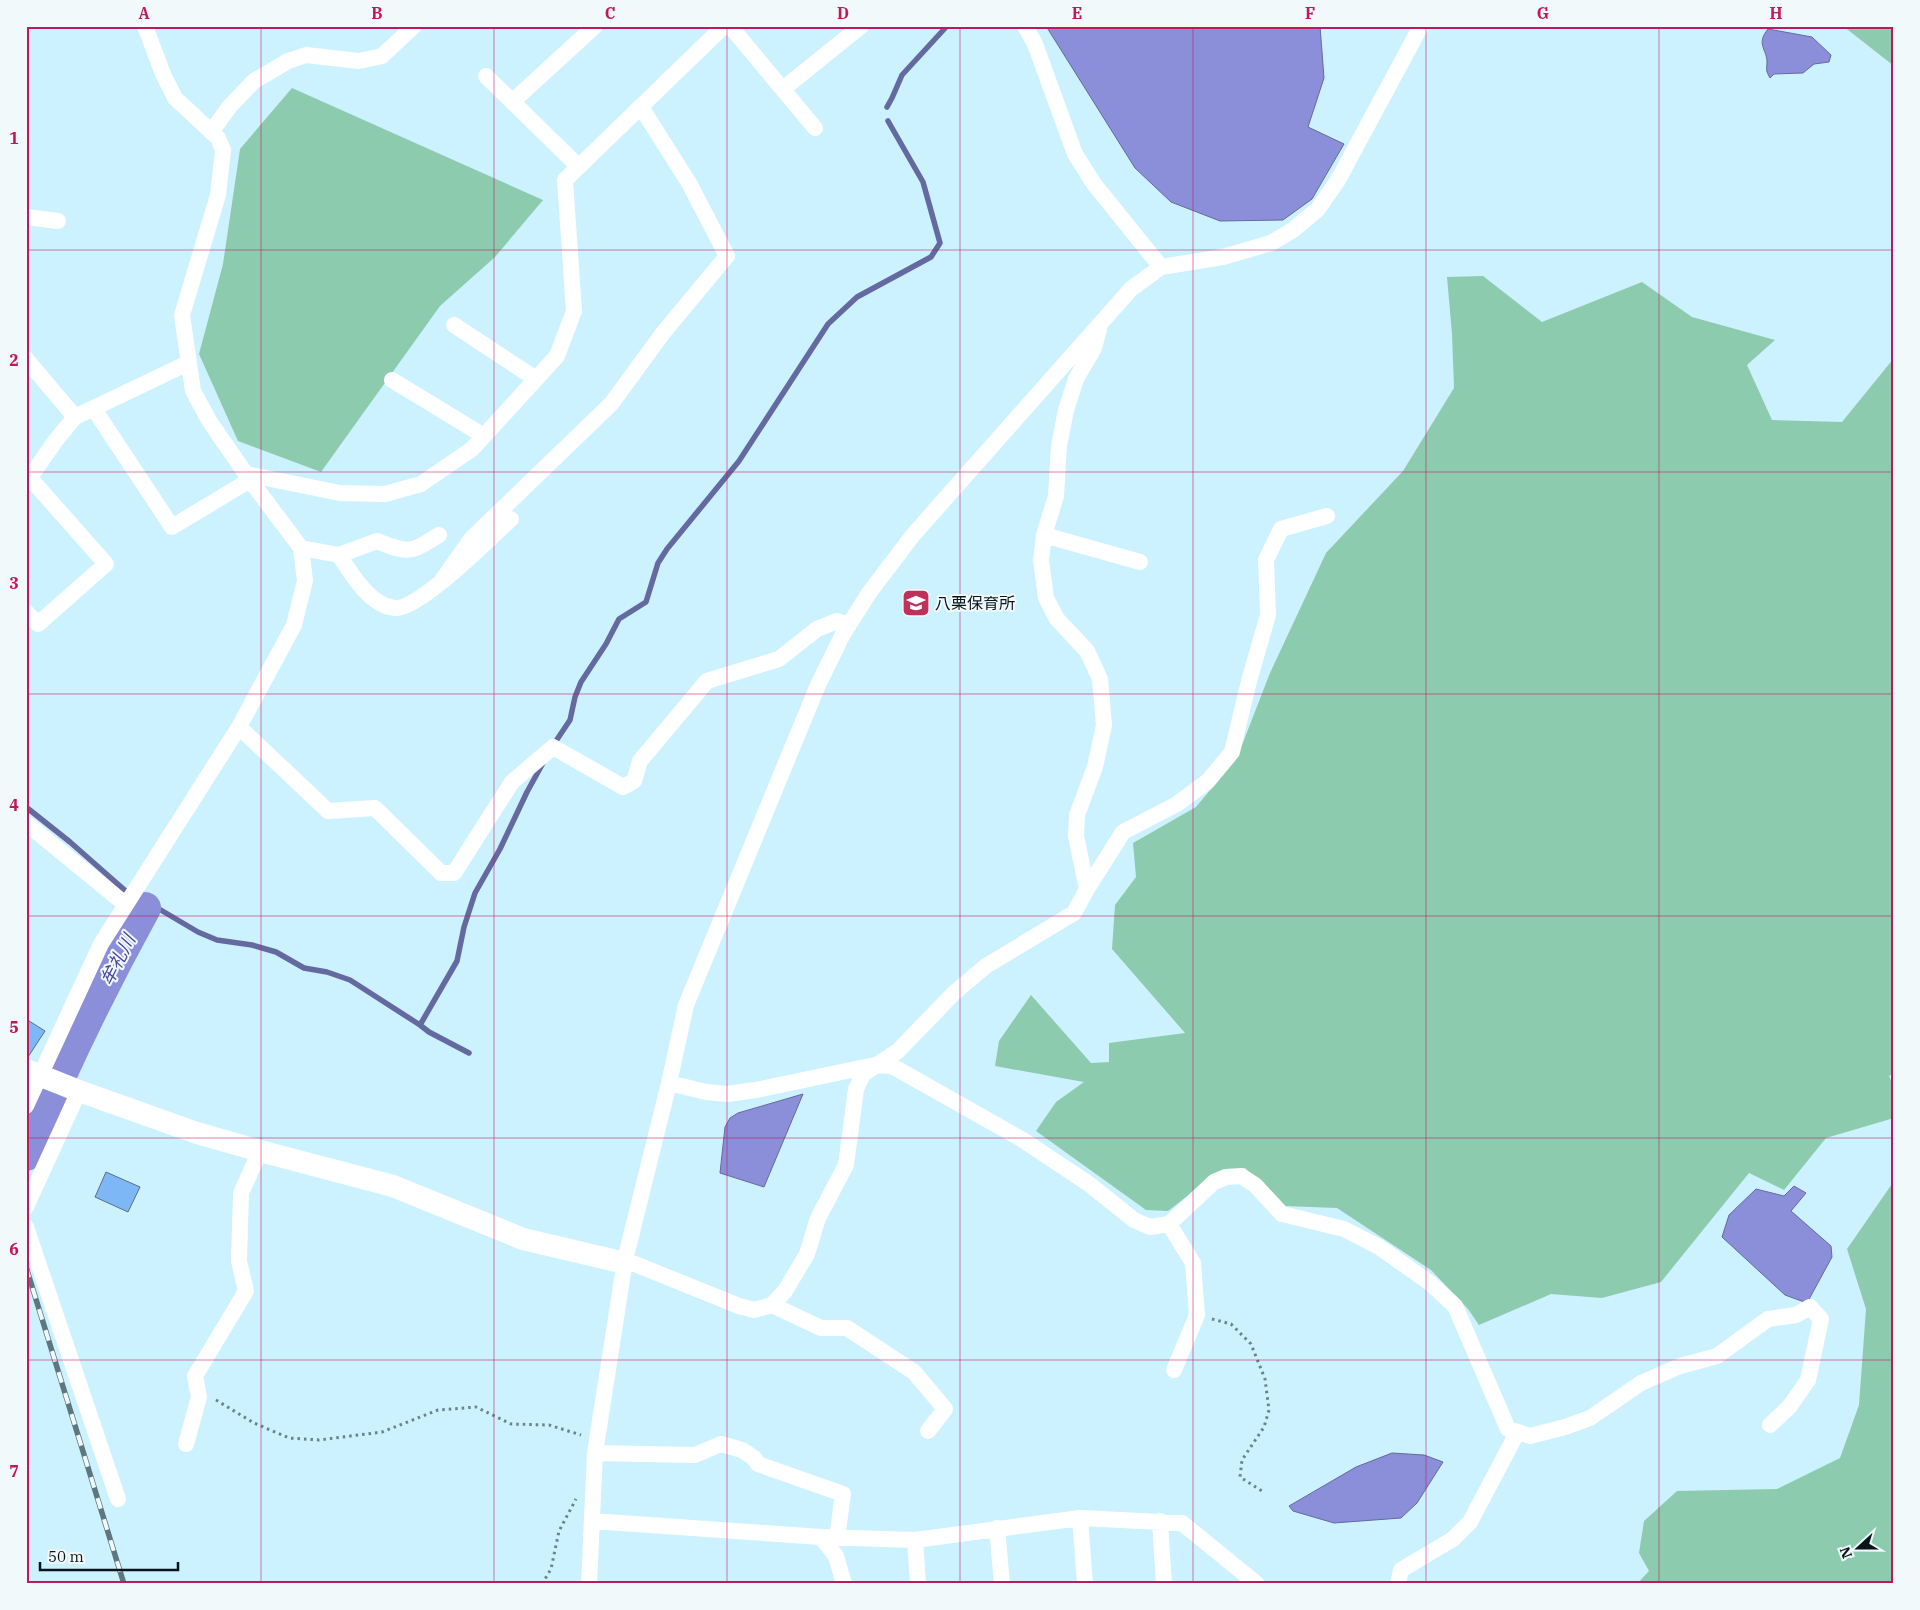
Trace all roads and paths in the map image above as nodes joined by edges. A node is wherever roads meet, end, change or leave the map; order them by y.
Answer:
1 (145, 26) edge
2 (414, 26) edge
3 (724, 26) edge
4 (730, 26) edge
5 (861, 26) edge
6 (1025, 26) edge
7 (1421, 26) edge
8 (587, 29) edge
9 (486, 76) dead end
10 (782, 89) junction
11 (512, 102) junction
12 (641, 107) junction
13 (815, 128) dead end
14 (211, 132) junction
15 (579, 167) junction
16 (26, 217) edge
17 (58, 221) dead end
18 (1161, 267) junction
19 (1100, 324) junction
20 (454, 325) dead end
21 (26, 359) edge
22 (188, 363) junction
23 (536, 379) junction
24 (392, 380) dead end
25 (94, 409) junction
26 (75, 417) junction
27 (484, 436) junction
28 (248, 477) junction
29 (28, 480) edge
30 (1327, 516) dead end
31 (511, 519) dead end
32 (439, 535) dead end
33 (1044, 535) junction
34 (301, 548) junction
35 (339, 555) junction
36 (1140, 562) dead end
37 (440, 583) junction
38 (26, 612) edge
39 (849, 625) junction
40 (239, 727) junction
41 (26, 823) edge
42 (1087, 889) junction
43 (125, 904) junction
44 (875, 1065) junction
45 (33, 1073) edge
46 (669, 1083) junction
47 (76, 1090) junction
48 (26, 1106) edge
49 (260, 1151) junction
50 (26, 1207) edge
51 (1169, 1224) junction
52 (26, 1227) edge
53 (625, 1262) junction
54 (772, 1305) junction
55 (1197, 1315) junction
56 (1174, 1370) dead end
57 (199, 1397) junction
58 (1770, 1425) dead end
59 (928, 1431) dead end
60 (1516, 1433) junction
61 (186, 1444) dead end
62 (596, 1446) junction
63 (593, 1481) junction
64 (1262, 1491) dead end
65 (118, 1499) dead end
66 (1080, 1518) junction
67 (592, 1521) junction
68 (1160, 1522) junction
69 (998, 1528) junction
70 (821, 1537) junction
71 (837, 1538) junction
72 (914, 1540) junction
73 (1244, 1578) edge
74 (542, 1584) edge
75 (589, 1584) edge
76 (844, 1584) edge
77 (918, 1584) edge
78 (1002, 1584) edge
79 (1085, 1584) edge
80 (1164, 1584) edge
81 (1258, 1584) edge
82 (1398, 1584) edge

1 - 14 street
2 - 14 street
3 - 12 street
4 - 10 street
5 - 10 street
6 - 18 street
7 - 18 street
8 - 11 street
9 - 11 street
10 - 13 street
11 - 15 street
12 - 15 street
12 - 37 street
14 - 22 street
15 - 23 street
16 - 17 street
18 - 19 street
19 - 33 street
19 - 39 street
20 - 23 street
21 - 26 street
22 - 25 street
22 - 28 street
23 - 27 street
24 - 27 street
25 - 26 street
25 - 28 street
26 - 29 street
27 - 28 street
28 - 34 street
29 - 38 street
30 - 42 street
31 - 37 street
32 - 35 street
33 - 36 street
33 - 42 street
34 - 35 street
34 - 40 street
35 - 37 street
39 - 40 street
39 - 46 street
40 - 43 street
41 - 43 street
42 - 44 street
43 - 45 street
44 - 46 street
44 - 51 street
44 - 54 street
45 - 47 street
45 - 48 street
46 - 53 street
47 - 49 street
47 - 50 street
49 - 53 street
49 - 57 street
51 - 55 street
51 - 60 street
52 - 65 street
53 - 54 street
53 - 62 street
54 - 59 street
55 - 56 street
55 - 64 path
57 - 61 street
57 - 62 path
58 - 60 street
60 - 82 street
62 - 63 street
62 - 71 street
63 - 67 street
63 - 74 path
66 - 68 street
66 - 69 street
66 - 79 street
67 - 70 street
67 - 75 street
68 - 73 street
68 - 80 street
69 - 72 street
69 - 78 street
70 - 71 street
70 - 76 street
71 - 72 street
72 - 77 street
73 - 81 street

